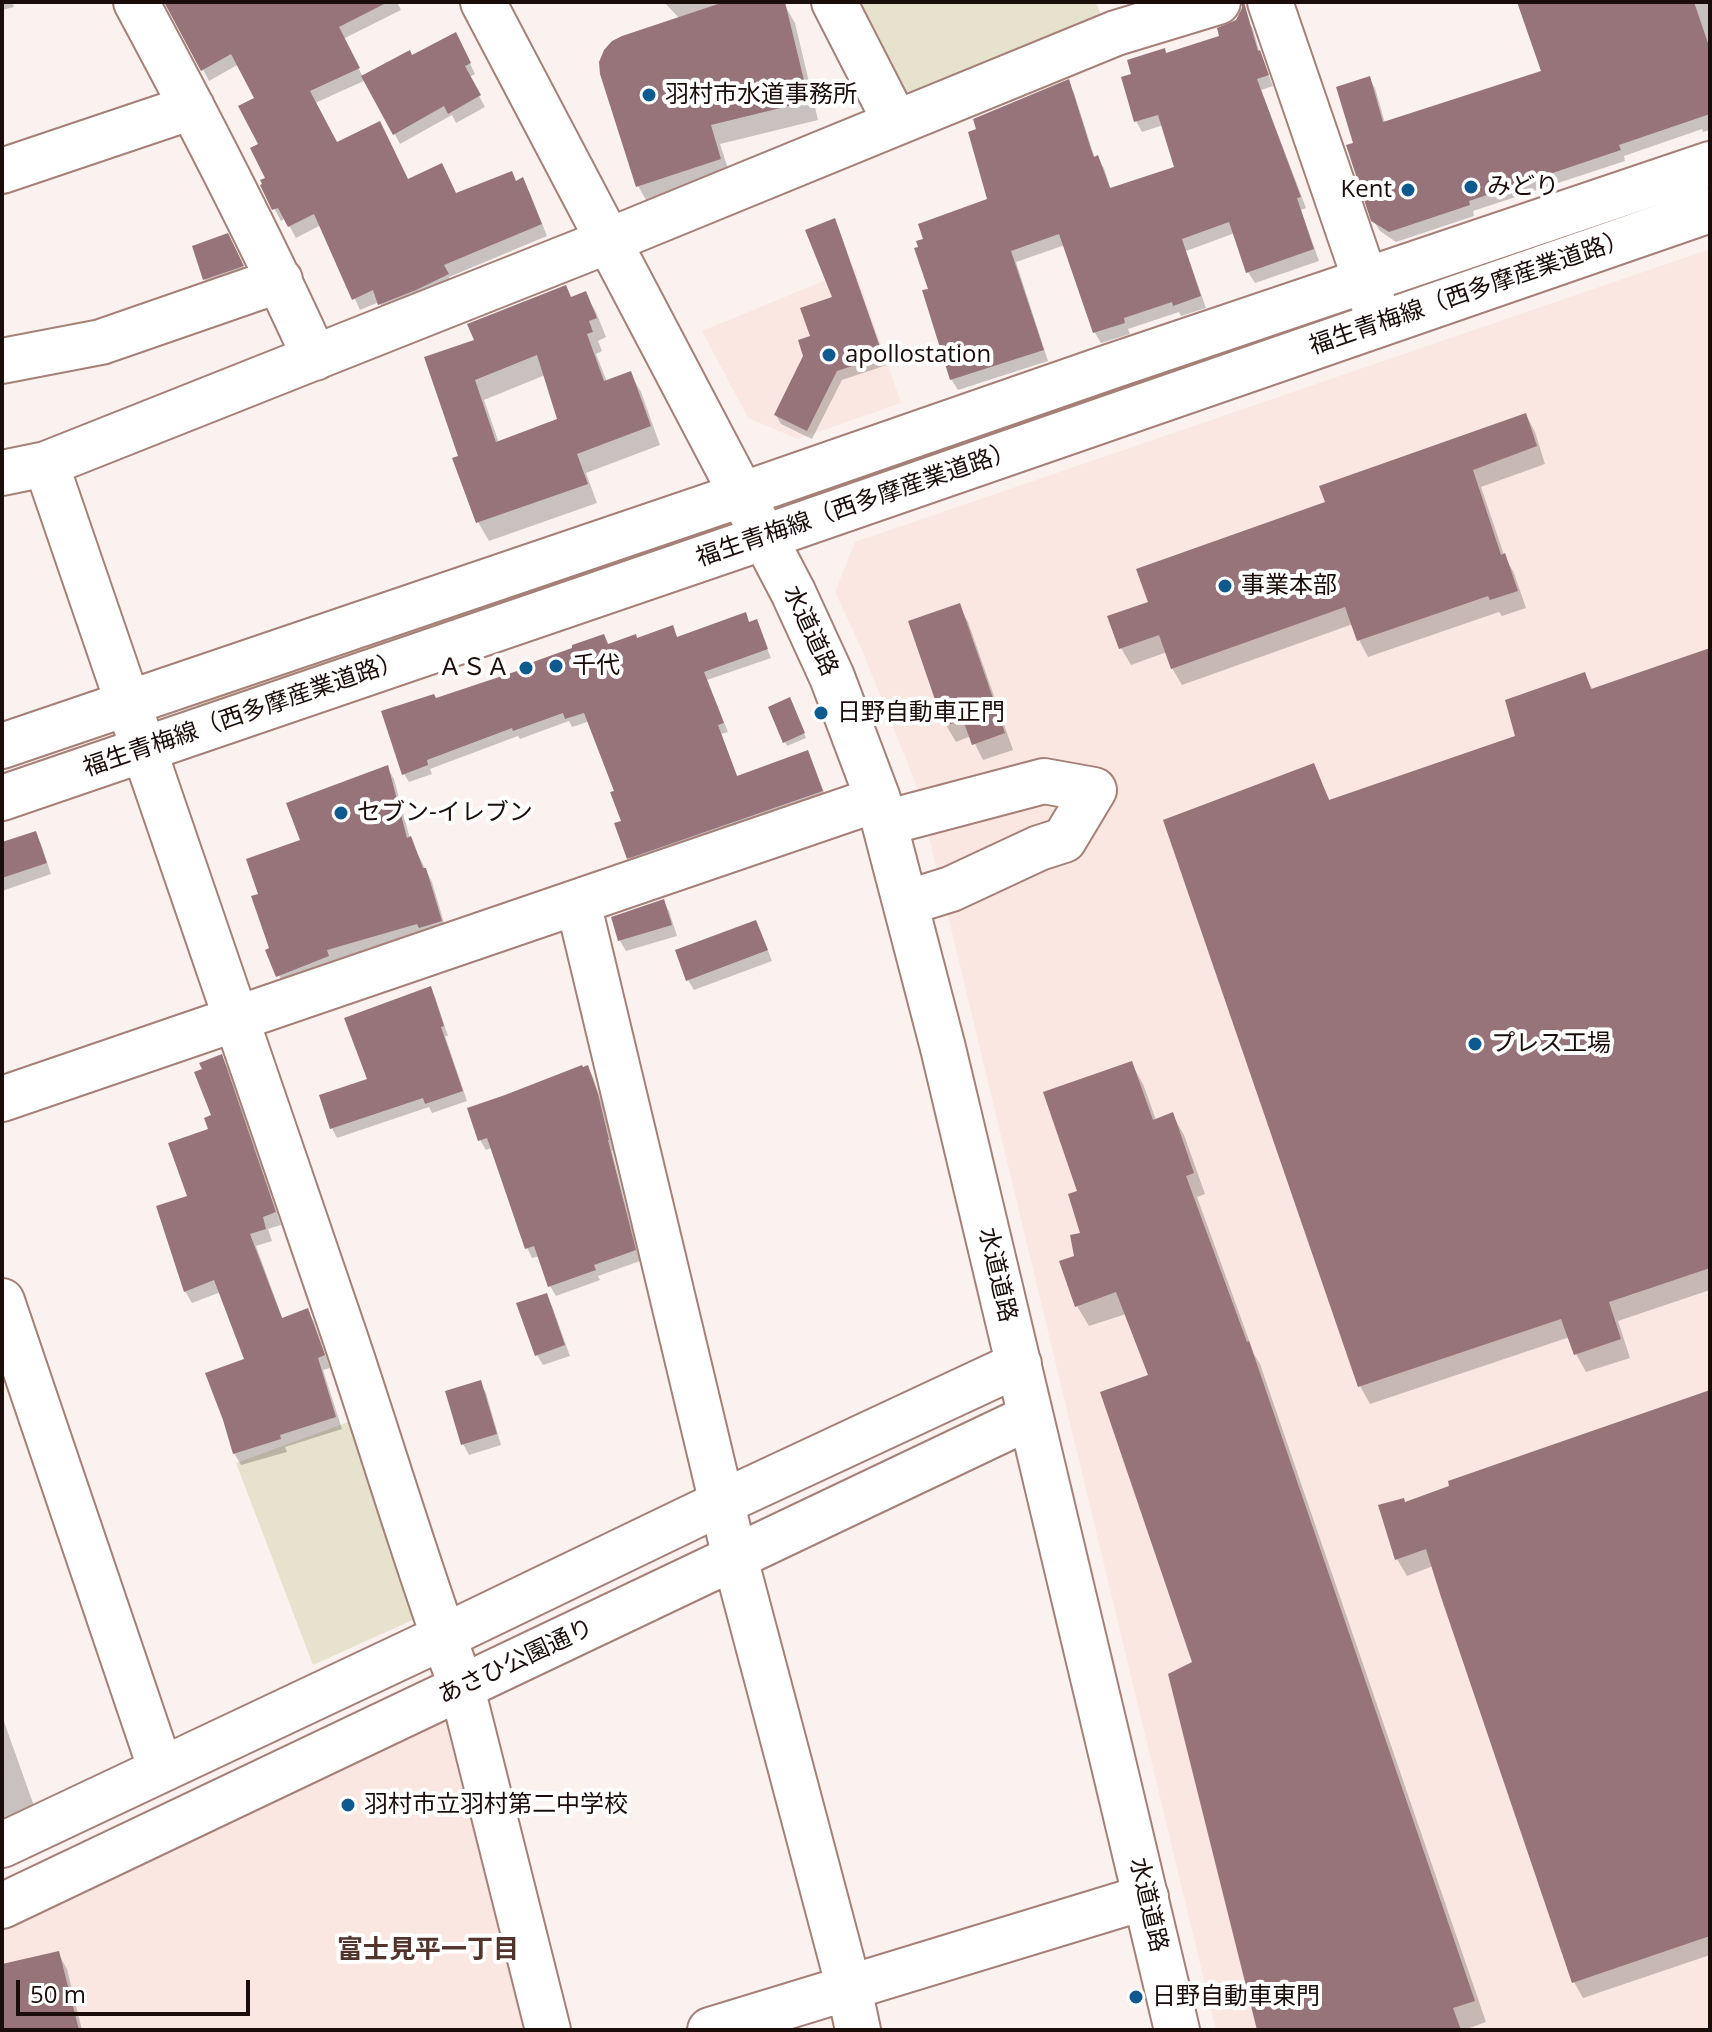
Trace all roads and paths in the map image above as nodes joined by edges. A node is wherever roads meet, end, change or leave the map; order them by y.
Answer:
1 (136, 2) edge
2 (483, 2) edge
3 (834, 2) edge
4 (1218, 2) edge
5 (1270, 2) edge
6 (1111, 17) edge
7 (192, 107) junction
8 (896, 123) junction
9 (1710, 164) edge
10 (2, 171) edge
11 (1710, 210) edge
12 (608, 241) junction
13 (280, 280) junction
14 (1367, 280) junction
15 (1380, 323) junction
16 (315, 358) junction
17 (2, 361) edge
18 (46, 464) junction
19 (2, 473) edge
20 (741, 495) junction
21 (765, 537) junction
22 (129, 703) junction
23 (2, 746) edge
24 (145, 748) junction
25 (2, 798) edge
26 (882, 811) junction
27 (578, 902) junction
28 (906, 903) junction
29 (236, 1019) junction
30 (2, 1099) edge
31 (2, 1301) edge
32 (1019, 1364) junction
33 (1030, 1417) junction
34 (723, 1502) junction
35 (735, 1558) junction
36 (443, 1637) junction
37 (462, 1688) junction
38 (161, 1770) junction
39 (2, 1845) edge
40 (1146, 1897) junction
41 (2, 1906) edge
42 (849, 1988) junction
43 (548, 2030) edge
44 (710, 2030) edge
45 (858, 2030) edge
46 (1177, 2030) edge

1 - 7 street
2 - 12 street, 水道道路
3 - 8 street
4 - 6 street
5 - 14 street
6 - 8 street
7 - 10 street
7 - 13 street
8 - 12 street
9 - 14 street, 福生青梅線（西多摩産業道路）
11 - 15 street, 福生青梅線（西多摩産業道路）
12 - 16 street
12 - 20 street, 水道道路
13 - 16 street
13 - 17 street
14 - 15 street
14 - 20 street, 福生青梅線（西多摩産業道路）
15 - 21 street, 福生青梅線（西多摩産業道路）
16 - 18 street
18 - 19 street
18 - 22 street
20 - 21 street, 水道道路
20 - 22 street, 福生青梅線（西多摩産業道路）
21 - 24 street, 福生青梅線（西多摩産業道路）
21 - 26 street, 水道道路
22 - 23 street, 福生青梅線（西多摩産業道路）
22 - 24 street
24 - 25 street, 福生青梅線（西多摩産業道路）
24 - 29 street
26 - 27 street
26 - 28 street, 水道道路
26 - 28 street
27 - 29 street
27 - 34 street
28 - 32 street, 水道道路
29 - 30 street
29 - 36 street
31 - 38 street
32 - 33 street, 水道道路
32 - 34 street
33 - 35 street, あさひ公園通り
33 - 40 street, 水道道路
34 - 35 street
34 - 36 street
35 - 37 street, あさひ公園通り
35 - 42 street
36 - 37 street
36 - 38 street
37 - 41 street, あさひ公園通り
37 - 43 street
38 - 39 street
40 - 42 street
40 - 46 street, 水道道路
42 - 44 street
42 - 45 street

